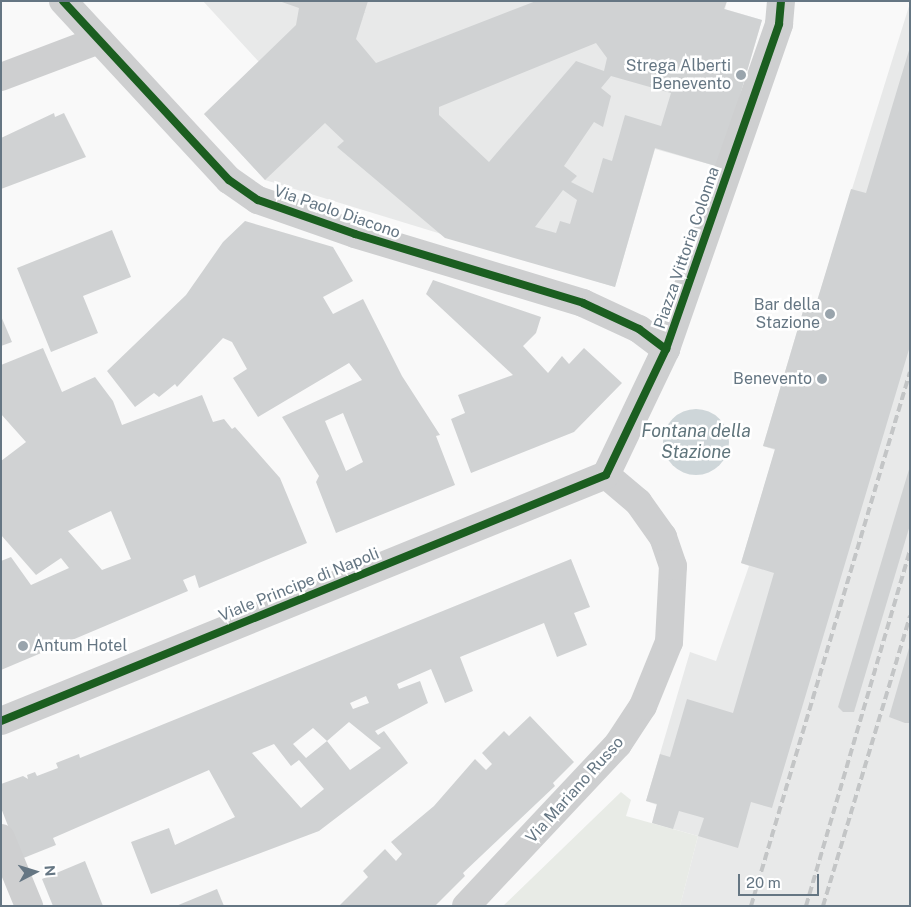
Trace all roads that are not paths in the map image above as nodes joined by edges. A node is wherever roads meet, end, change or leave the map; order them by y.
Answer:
1 (63, 1) edge
2 (780, 13) edge
3 (99, 40) junction
4 (1, 77) edge
5 (666, 350) junction
6 (606, 476) junction
7 (1, 721) edge
8 (1, 838) edge
9 (29, 906) edge
10 (466, 906) edge

1 - 3 street, Via Paolo Diacono
2 - 5 street, Piazza Vittoria Colonna
3 - 4 street
3 - 5 street, Via Paolo Diacono
5 - 6 street, Piazza Vittoria Colonna
6 - 7 street, Viale Principe di Napoli
6 - 10 street, Via Mariano Russo
8 - 9 street

